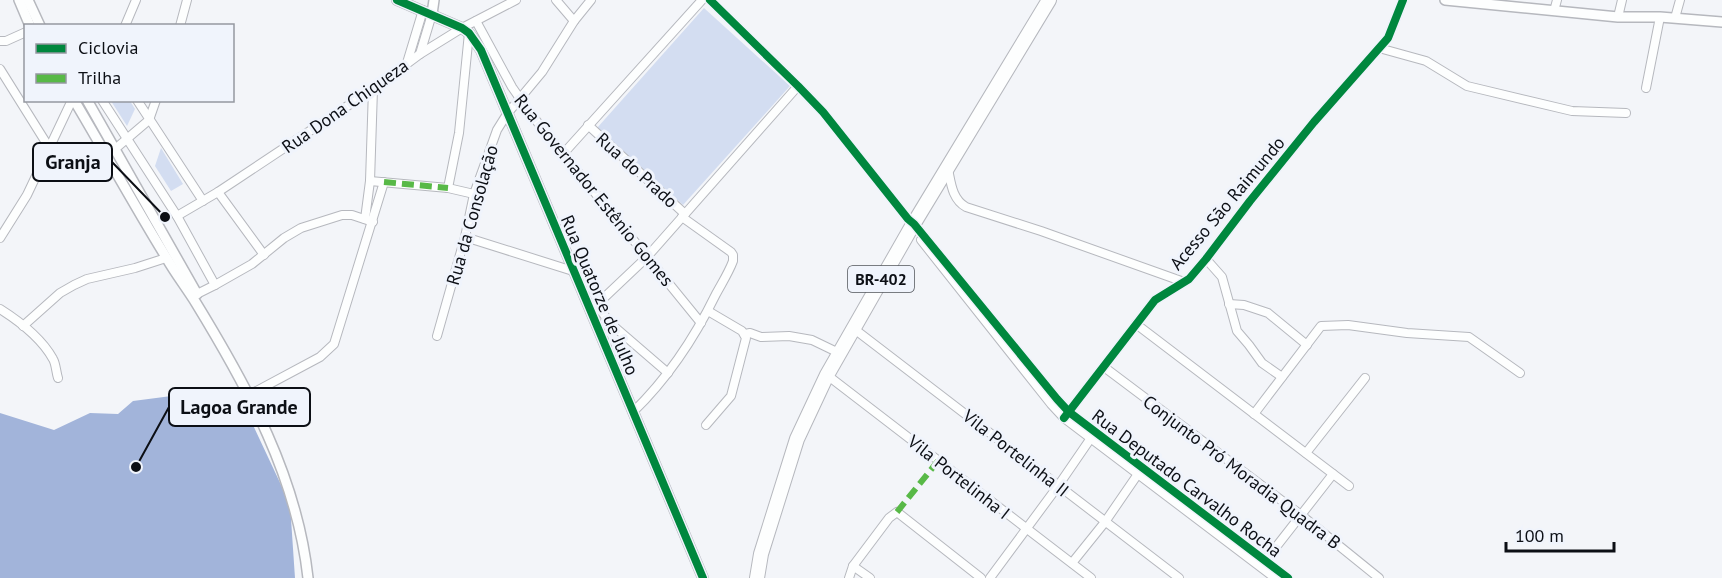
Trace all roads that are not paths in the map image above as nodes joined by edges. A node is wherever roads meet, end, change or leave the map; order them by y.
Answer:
1 (18, 0) edge
2 (28, 0) edge
3 (136, 0) edge
4 (187, 0) edge
5 (397, 0) edge
6 (434, 0) edge
7 (516, 0) edge
8 (556, 0) edge
9 (591, 0) edge
10 (702, 0) edge
11 (710, 0) edge
12 (1049, 0) edge
13 (1403, 0) edge
14 (1445, 0) edge
15 (1557, 0) edge
16 (1622, 0) edge
17 (1680, 0) edge
18 (504, 4) edge
19 (423, 5) edge
20 (1554, 11) junction
21 (432, 14) junction
22 (1617, 17) junction
23 (1660, 17) junction
24 (1675, 18) junction
25 (476, 21) junction
26 (574, 21) junction
27 (1722, 22) edge
28 (36, 24) edge
29 (37, 24) edge
30 (126, 24) edge
31 (181, 24) edge
32 (466, 30) junction
33 (24, 33) edge
34 (2, 42) edge
35 (1379, 48) junction
36 (420, 54) junction
37 (407, 63) junction
38 (0, 69) edge
39 (798, 86) junction
40 (1646, 88) dead end
41 (373, 89) junction
42 (519, 99) junction
43 (72, 102) edge
44 (74, 102) edge
45 (88, 102) edge
46 (103, 102) edge
47 (138, 102) edge
48 (155, 102) edge
49 (1626, 113) dead end
50 (507, 114) junction
51 (149, 120) junction
52 (588, 125) junction
53 (128, 138) junction
54 (50, 148) junction
55 (115, 149) junction
56 (562, 154) junction
57 (948, 167) junction
58 (370, 181) junction
59 (384, 182) junction
60 (448, 188) junction
61 (218, 192) junction
62 (474, 194) junction
63 (203, 201) junction
64 (683, 215) junction
65 (177, 216) junction
66 (369, 221) junction
67 (911, 224) junction
68 (154, 228) junction
69 (465, 237) junction
70 (0, 238) edge
71 (264, 255) junction
72 (647, 257) junction
73 (166, 258) junction
74 (1206, 259) junction
75 (573, 271) junction
76 (1184, 282) junction
77 (215, 285) junction
78 (196, 298) junction
79 (1229, 304) junction
80 (594, 308) junction
81 (0, 309) edge
82 (708, 311) junction
83 (701, 323) junction
84 (1136, 324) junction
85 (23, 326) junction
86 (853, 328) junction
87 (745, 334) junction
88 (437, 336) dead end
89 (1307, 345) junction
90 (839, 353) junction
91 (1104, 367) junction
92 (668, 373) junction
93 (1520, 373) dead end
94 (827, 375) junction
95 (1282, 377) junction
96 (58, 378) dead end
97 (1365, 378) dead end
98 (249, 395) junction
99 (633, 412) junction
100 (1254, 414) junction
101 (1067, 415) junction
102 (706, 425) dead end
103 (1093, 435) junction
104 (1306, 453) junction
105 (1141, 471) junction
106 (1333, 474) junction
107 (1058, 486) junction
108 (1349, 486) dead end
109 (1301, 515) junction
110 (1105, 522) junction
111 (1026, 529) junction
112 (1072, 563) junction
113 (1263, 564) junction
114 (853, 566) junction
115 (308, 578) edge
116 (703, 578) edge
117 (757, 578) edge
118 (849, 578) edge
119 (870, 578) edge
120 (981, 578) edge
121 (990, 578) edge
122 (1091, 578) edge
123 (1179, 578) edge
124 (1275, 578) edge
125 (1288, 578) edge
126 (1379, 578) edge

1 - 28 street
2 - 29 street
3 - 30 street
4 - 31 street
5 - 19 street
6 - 21 street
7 - 18 street, Rua Dona Chiqueza
8 - 26 street
9 - 26 street, Rua da Consolação
10 - 52 street
11 - 39 street, Rua Deputado Carvalho Rocha
12 - 57 highway, BR-402
13 - 35 street, Acesso São Raimundo
14 - 20 street
15 - 20 street
16 - 22 street
17 - 24 street
18 - 25 street, Rua Dona Chiqueza
19 - 21 street
19 - 37 street
20 - 22 street
21 - 32 street
21 - 36 street
22 - 23 street
23 - 24 street
23 - 40 street
24 - 27 street
25 - 32 street, Rua Dona Chiqueza
25 - 42 street, Rua Governador Estênio Gomes
26 - 42 street, Rua da Consolação
32 - 36 street, Rua Dona Chiqueza
32 - 50 street, Rua Quatorze de Julho
32 - 60 street
33 - 34 street
35 - 49 street
35 - 74 street, Acesso São Raimundo
36 - 37 street, Rua Dona Chiqueza
37 - 41 street, Rua Dona Chiqueza
38 - 54 street
39 - 64 street
39 - 67 street, Rua Deputado Carvalho Rocha
41 - 58 street
41 - 61 street, Rua Dona Chiqueza
42 - 50 street, Rua da Consolação
42 - 56 street, Rua Governador Estênio Gomes
43 - 54 street
44 - 68 street
45 - 55 street
46 - 53 street
47 - 51 street
48 - 51 street
50 - 62 street, Rua da Consolação
50 - 75 street, Rua Quatorze de Julho
51 - 53 street
51 - 63 street
52 - 56 street
52 - 64 street, Rua do Prado
53 - 55 street
53 - 65 street
54 - 70 street
55 - 68 street
56 - 72 street, Rua Governador Estênio Gomes
57 - 67 highway, BR-402
57 - 76 street
58 - 59 street
58 - 66 street
59 - 60 street
59 - 66 street
60 - 62 street
61 - 63 street, Rua Dona Chiqueza
61 - 71 street
62 - 69 street, Rua da Consolação
63 - 65 street, Rua Dona Chiqueza
64 - 72 street
64 - 82 street, Rua do Prado
65 - 77 street
66 - 71 street
66 - 98 street
67 - 86 highway, BR-402
67 - 101 street, Rua Deputado Carvalho Rocha
68 - 73 street
68 - 78 street
69 - 75 street
69 - 88 street, Rua da Consolação
71 - 77 street
72 - 80 street
72 - 83 street, Rua Governador Estênio Gomes
73 - 78 street
73 - 85 street
74 - 76 street, Acesso São Raimundo
74 - 79 street
75 - 80 street, Rua Quatorze de Julho
76 - 84 street, Acesso São Raimundo
77 - 78 street
78 - 98 street
79 - 89 street
79 - 95 street
80 - 92 street
80 - 99 street, Rua Quatorze de Julho
81 - 85 street
82 - 83 street
82 - 87 street
83 - 92 street
84 - 91 street, Acesso São Raimundo
84 - 100 street
85 - 96 street
86 - 90 highway, BR-402
86 - 107 street, Vila Portelinha II
87 - 90 street
87 - 102 street
89 - 93 street
89 - 95 street
90 - 94 highway, BR-402
91 - 101 street, Acesso São Raimundo
91 - 109 street, Conjunto Pró Moradia Quadra B
92 - 99 street
94 - 111 street, Vila Portelinha I
94 - 117 highway, BR-402
95 - 100 street
97 - 104 street
98 - 115 street
99 - 116 street, Rua Quatorze de Julho
100 - 104 street
101 - 103 street, Rua Deputado Carvalho Rocha
103 - 105 street, Rua Deputado Carvalho Rocha
103 - 107 street
104 - 106 street
105 - 110 street
105 - 113 street, Rua Deputado Carvalho Rocha
106 - 108 street
106 - 109 street
107 - 110 street, Vila Portelinha II
107 - 111 street
109 - 113 street
109 - 126 street, Conjunto Pró Moradia Quadra B
110 - 112 street
110 - 123 street, Vila Portelinha II
111 - 112 street, Vila Portelinha I
111 - 121 street
112 - 122 street, Vila Portelinha I
113 - 124 street, Rua Deputado Carvalho Rocha
113 - 125 street, Rua Deputado Carvalho Rocha
114 - 118 street
114 - 119 street
114 - 120 street

